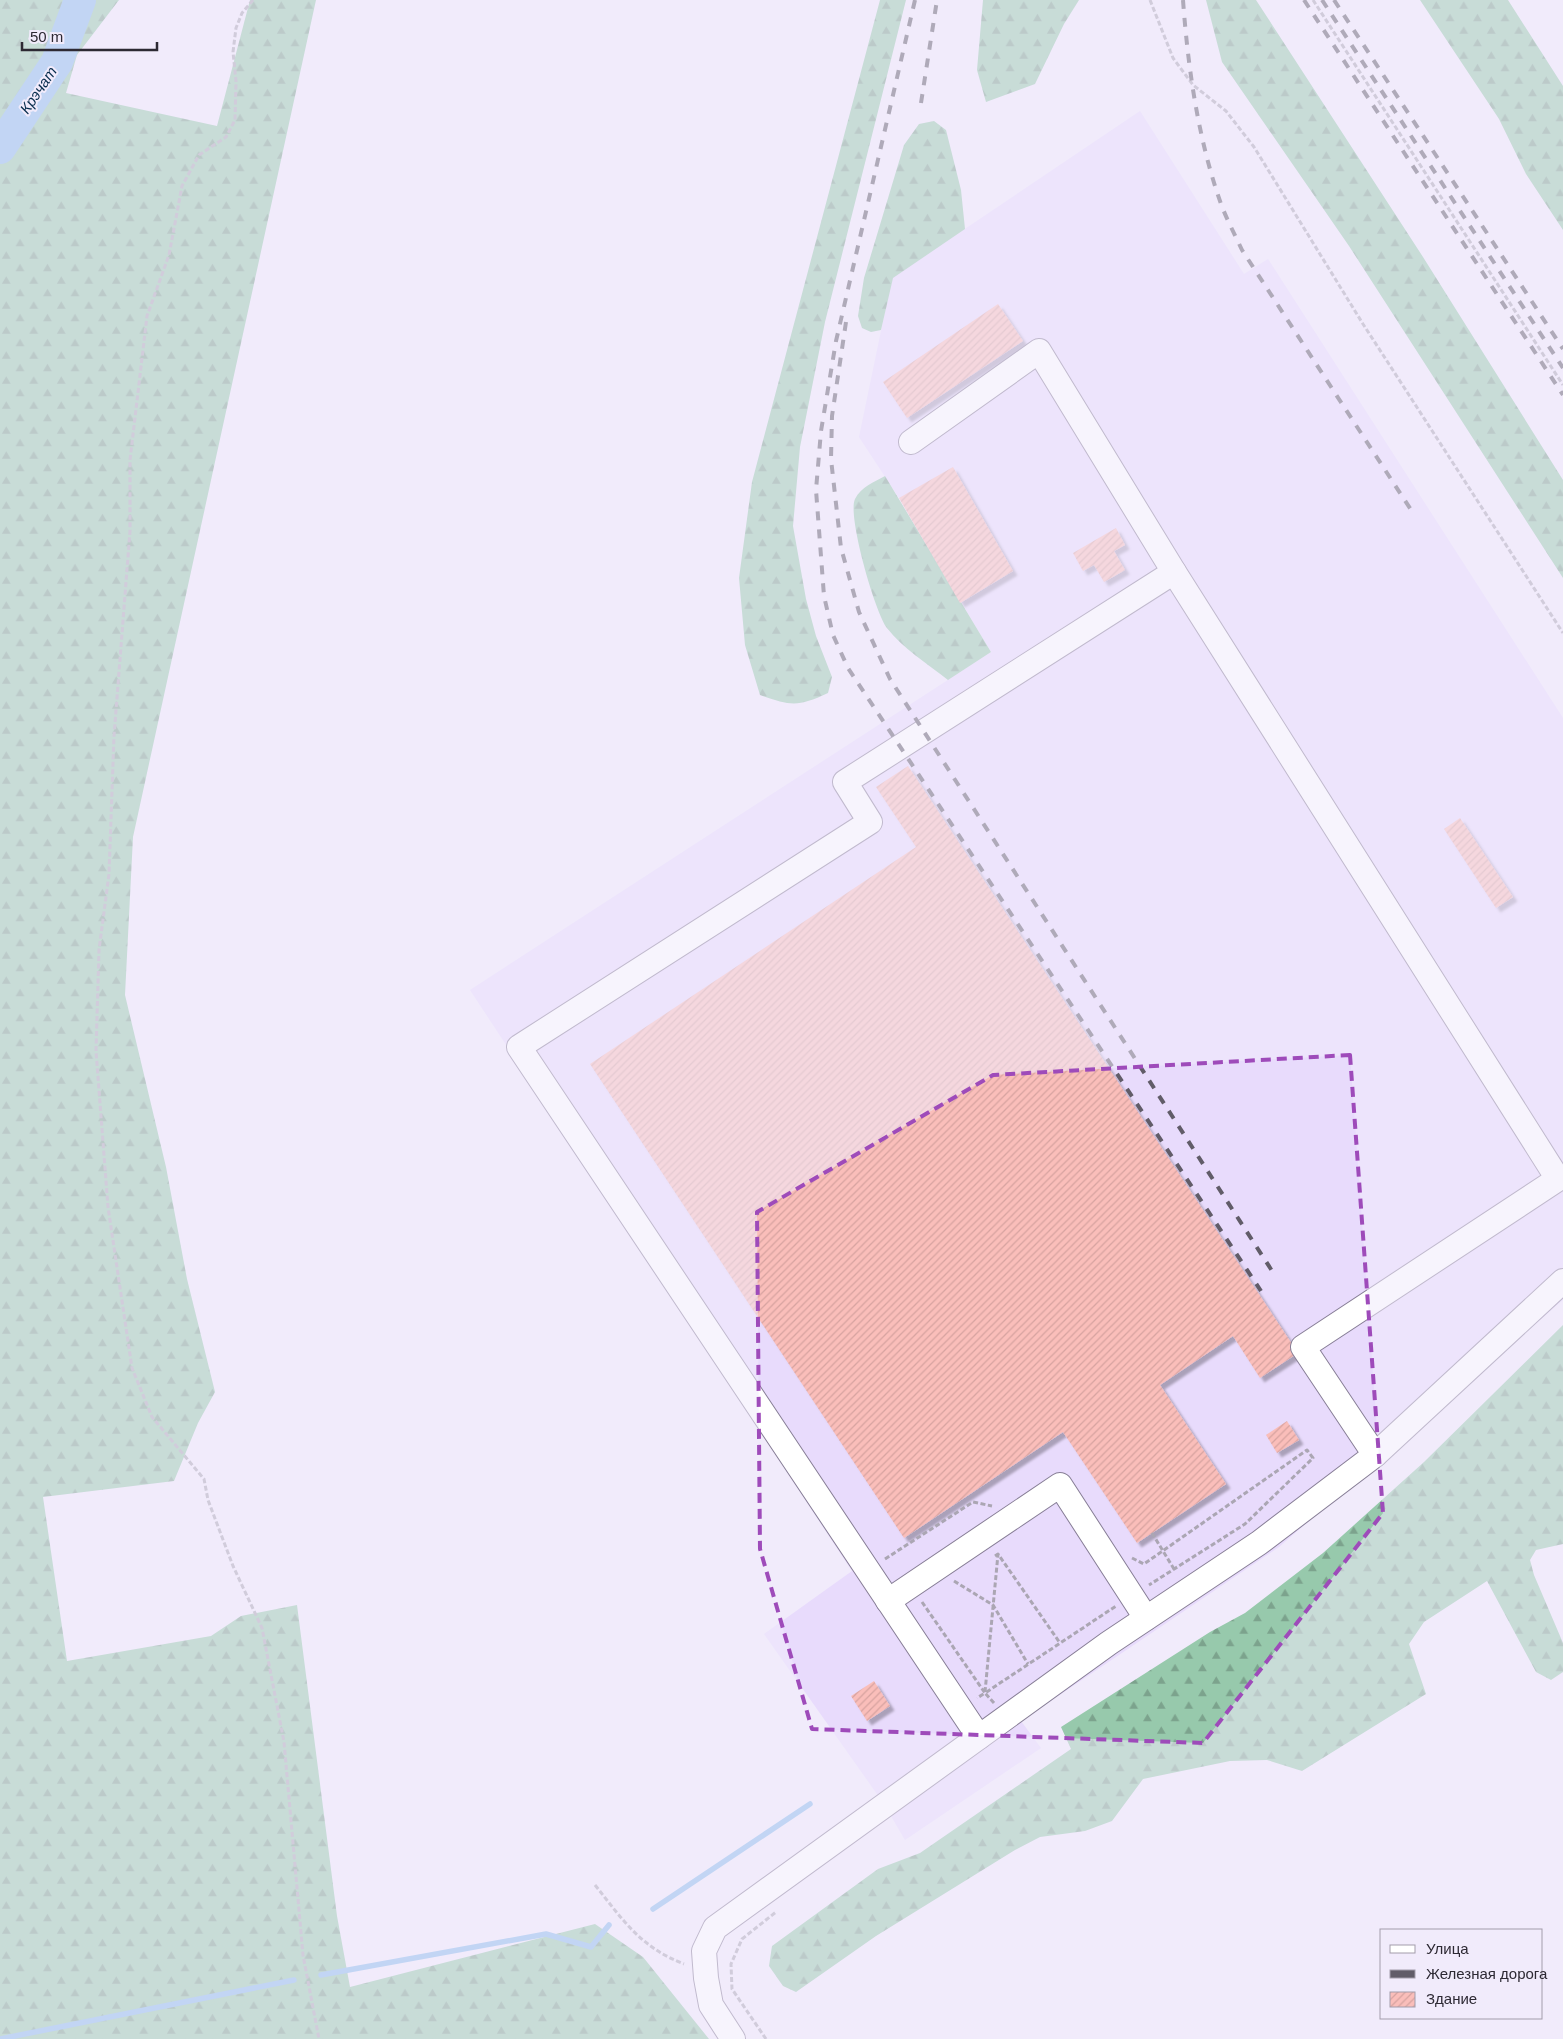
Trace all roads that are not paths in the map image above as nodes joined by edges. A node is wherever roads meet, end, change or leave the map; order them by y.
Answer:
1 (910, 442) dead end
2 (1174, 572) junction
3 (1563, 1281) edge
4 (1375, 1455) junction
5 (904, 1598) junction
6 (1146, 1618) junction
7 (979, 1737) junction
8 (734, 2039) edge

1 - 2 lane
2 - 4 lane
2 - 5 lane
3 - 4 lane
4 - 6 lane
5 - 6 lane
5 - 7 lane
6 - 7 lane
7 - 8 lane

